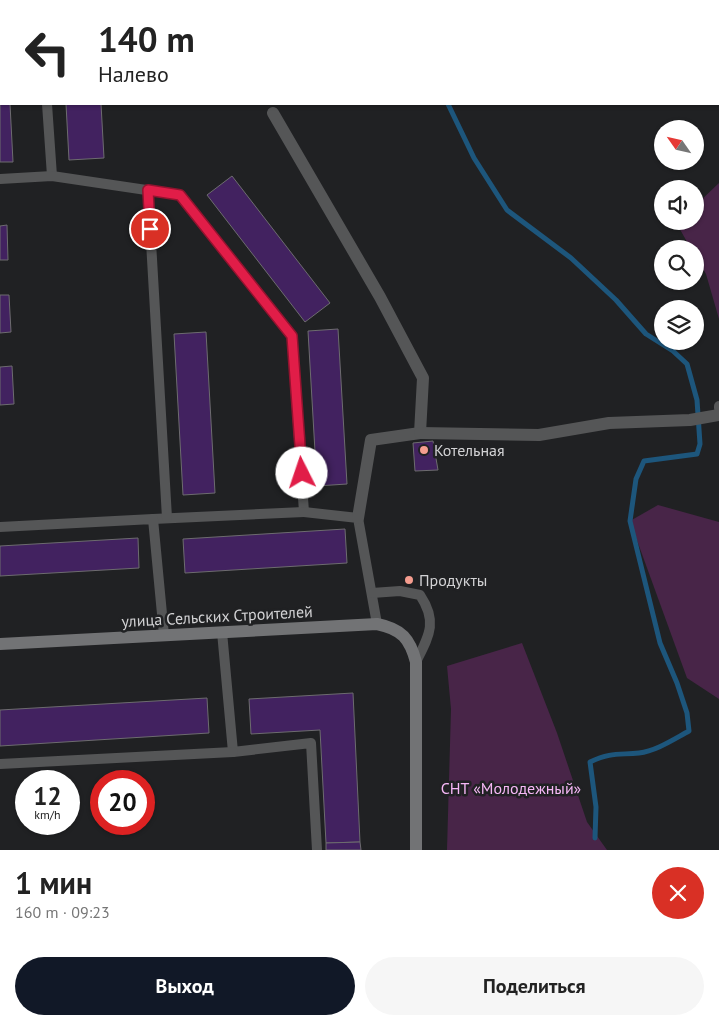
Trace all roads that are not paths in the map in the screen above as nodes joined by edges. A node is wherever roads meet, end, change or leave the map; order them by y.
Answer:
1 (47, 105) edge
2 (273, 113) dead end
3 (52, 176) junction
4 (0, 179) edge
5 (148, 190) junction
6 (714, 416) edge
7 (420, 433) junction
8 (304, 512) junction
9 (168, 518) junction
10 (358, 518) junction
11 (153, 519) junction
12 (0, 527) edge
13 (372, 593) junction
14 (377, 624) junction
15 (222, 632) junction
16 (164, 635) junction
17 (0, 644) edge
18 (416, 662) junction
19 (233, 752) junction
20 (0, 764) edge
21 (317, 850) edge
22 (416, 850) edge

1 - 3 lane
2 - 7 street
3 - 4 lane
3 - 5 lane
5 - 8 lane
5 - 9 lane
6 - 7 street
7 - 10 street
8 - 9 lane
8 - 10 lane
9 - 11 lane
10 - 13 lane
11 - 12 lane
11 - 16 lane
13 - 14 lane
13 - 18 lane
14 - 15 street, улица Сельских Строителей
14 - 18 street, улица Сельских Строителей
15 - 16 street, улица Сельских Строителей
15 - 19 lane
16 - 17 street, улица Сельских Строителей
18 - 22 street
19 - 20 lane
19 - 21 lane

